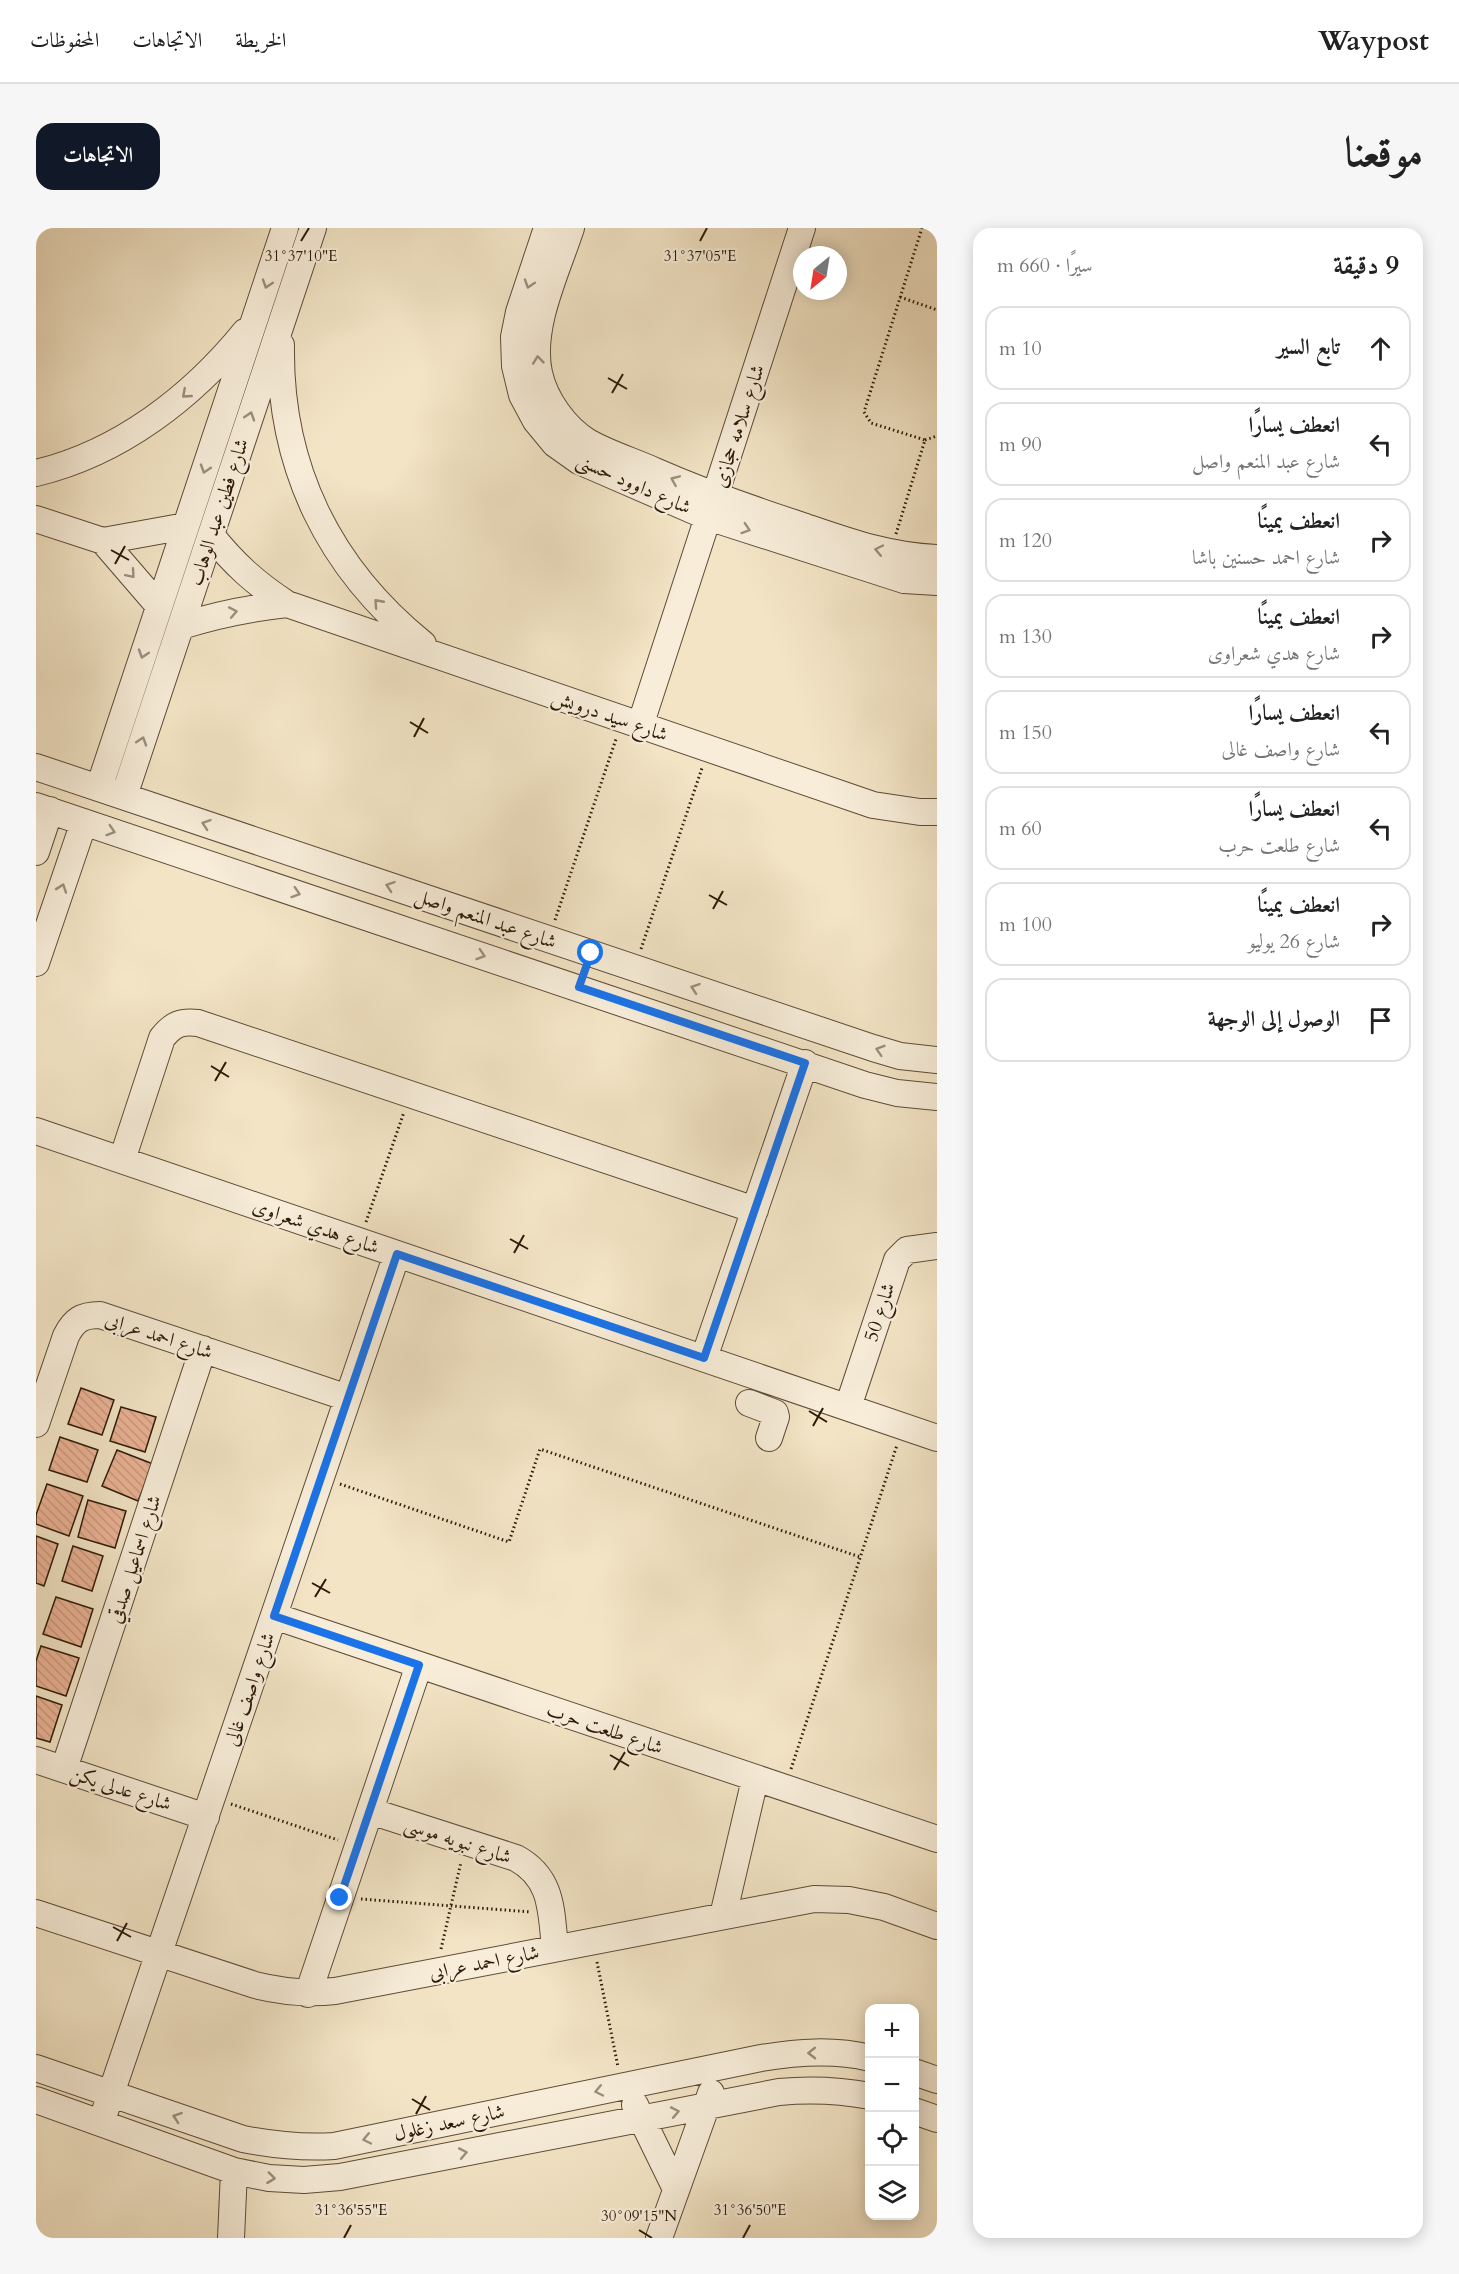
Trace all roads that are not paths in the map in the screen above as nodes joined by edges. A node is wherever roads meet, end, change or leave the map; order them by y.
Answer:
1 (285, 228) edge
2 (313, 228) edge
3 (547, 228) edge
4 (571, 228) edge
5 (802, 228) edge
6 (254, 320) junction
7 (281, 322) junction
8 (36, 473) edge
9 (711, 507) junction
10 (36, 519) edge
11 (186, 526) junction
12 (211, 535) junction
13 (103, 541) junction
14 (937, 558) edge
15 (937, 582) edge
16 (286, 604) junction
17 (159, 606) junction
18 (181, 626) junction
19 (437, 656) junction
20 (631, 723) junction
21 (36, 767) edge
22 (99, 788) junction
23 (124, 796) junction
24 (43, 808) edge
25 (167, 811) junction
26 (937, 812) edge
27 (84, 822) junction
28 (154, 845) junction
29 (36, 852) edge
30 (591, 953) junction
31 (36, 963) edge
32 (579, 987) junction
33 (937, 1060) edge
34 (805, 1063) junction
35 (937, 1097) edge
36 (36, 1131) edge
37 (122, 1160) junction
38 (755, 1210) junction
39 (937, 1246) edge
40 (397, 1254) junction
41 (203, 1349) junction
42 (704, 1358) junction
43 (773, 1382) junction
44 (348, 1398) junction
45 (848, 1407) junction
46 (36, 1424) edge
47 (769, 1438) dead end
48 (937, 1438) edge
49 (274, 1616) junction
50 (419, 1665) junction
51 (36, 1760) edge
52 (64, 1769) junction
53 (755, 1779) junction
54 (209, 1807) junction
55 (370, 1811) junction
56 (937, 1839) edge
57 (36, 1913) edge
58 (723, 1916) junction
59 (937, 1926) edge
60 (555, 1948) junction
61 (159, 1953) junction
62 (308, 1994) junction
63 (865, 2057) edge
64 (36, 2068) edge
65 (705, 2070) junction
66 (919, 2073) edge
67 (937, 2080) edge
68 (627, 2086) junction
69 (111, 2094) junction
70 (865, 2095) edge
71 (36, 2100) edge
72 (706, 2106) junction
73 (918, 2112) edge
74 (641, 2119) junction
75 (937, 2119) edge
76 (101, 2123) junction
77 (234, 2171) junction
78 (676, 2189) junction
79 (231, 2238) edge
80 (660, 2238) edge

1 -> 6 street, شارع فطين عبد الوهاب
2 - 7 street, شارع فطين عبد الوهاب
3 -> 9 street, شارع داوود حسنى
9 -> 4 street, شارع داوود حسنى
5 - 9 street, شارع سلامه حجازى
6 -> 8 street
6 -> 11 street, شارع فطين عبد الوهاب
12 -> 7 street, شارع فطين عبد الوهاب
19 -> 7 street
14 -> 9 street, شارع داوود حسنى
9 -> 15 street, شارع داوود حسنى
9 - 20 street, شارع سلامه حجازى
10 - 13 street
11 - 13 street
11 - 17 street, شارع فطين عبد الوهاب
12 - 16 street, شارع سيد درويش
12 - 18 street, شارع فطين عبد الوهاب
13 -> 17 street
18 -> 16 street, شارع سيد درويش
16 - 19 street, شارع سيد درويش
17 -> 22 street, شارع فطين عبد الوهاب
23 -> 18 street, شارع فطين عبد الوهاب
19 - 20 street, شارع سيد درويش
20 - 26 street, شارع سيد درويش
21 - 22 street, شارع عبد المنعم واصل
22 - 23 street, شارع عبد المنعم واصل
23 - 25 street, شارع عبد المنعم واصل
24 - 27 street, شارع عبد المنعم واصل
24 - 29 street
25 - 28 street
30 -> 25 street, شارع عبد المنعم واصل
27 -> 28 street, شارع عبد المنعم واصل
31 -> 27 street
28 -> 32 street, شارع عبد المنعم واصل
30 - 32 street
33 -> 30 street, شارع عبد المنعم واصل
32 - 34 street, شارع عبد المنعم واصل
34 - 35 street, شارع عبد المنعم واصل
34 - 38 street
36 - 37 street, شارع هدي شعراوى
37 - 38 street
37 - 40 street, شارع هدي شعراوى
38 - 42 street
39 - 45 street, شارع 50
40 - 42 street, شارع هدي شعراوى
40 - 44 street, شارع واصف غالى
41 - 44 street, شارع احمد عرابى
41 - 46 street, شارع احمد عرابى
41 - 52 street, شارع اسماعيل صدقي
42 - 43 street, شارع هدي شعراوى
43 - 45 street, شارع هدي شعراوى
43 - 47 street
44 - 49 street, شارع واصف غالى
45 - 48 street, شارع هدي شعراوى
49 - 50 street, شارع طلعت حرب
49 - 54 street, شارع واصف غالى
50 - 53 street, شارع طلعت حرب
50 - 55 street
51 - 52 street, شارع عدلى يكن
52 - 54 street, شارع عدلى يكن
53 - 56 street, شارع طلعت حرب
53 - 58 street
54 - 61 street, شارع واصف غالى
55 - 60 street, شارع نبويه موسى
55 - 62 street
57 - 61 street, شارع احمد عرابى
58 - 59 street, شارع احمد عرابى
58 - 60 street, شارع احمد عرابى
60 - 62 street, شارع احمد عرابى
61 - 62 street, شارع احمد عرابى
61 - 69 street, شارع واصف غالى
63 -> 65 street, شارع سعد زغلول
64 - 69 street, شارع سعد زغلول
65 - 68 street, شارع سعد زغلول
65 - 72 street
66 - 67 street
68 -> 69 street, شارع سعد زغلول
68 - 74 street
69 - 76 street, شارع واصف غالى
70 - 72 street, شارع سعد زغلول
71 - 76 street, شارع سعد زغلول
74 -> 72 street, شارع سعد زغلول
72 - 78 street
73 - 75 street
77 -> 74 street, شارع سعد زغلول
74 - 78 street
76 - 77 street, شارع سعد زغلول
77 - 79 street
78 - 80 street

